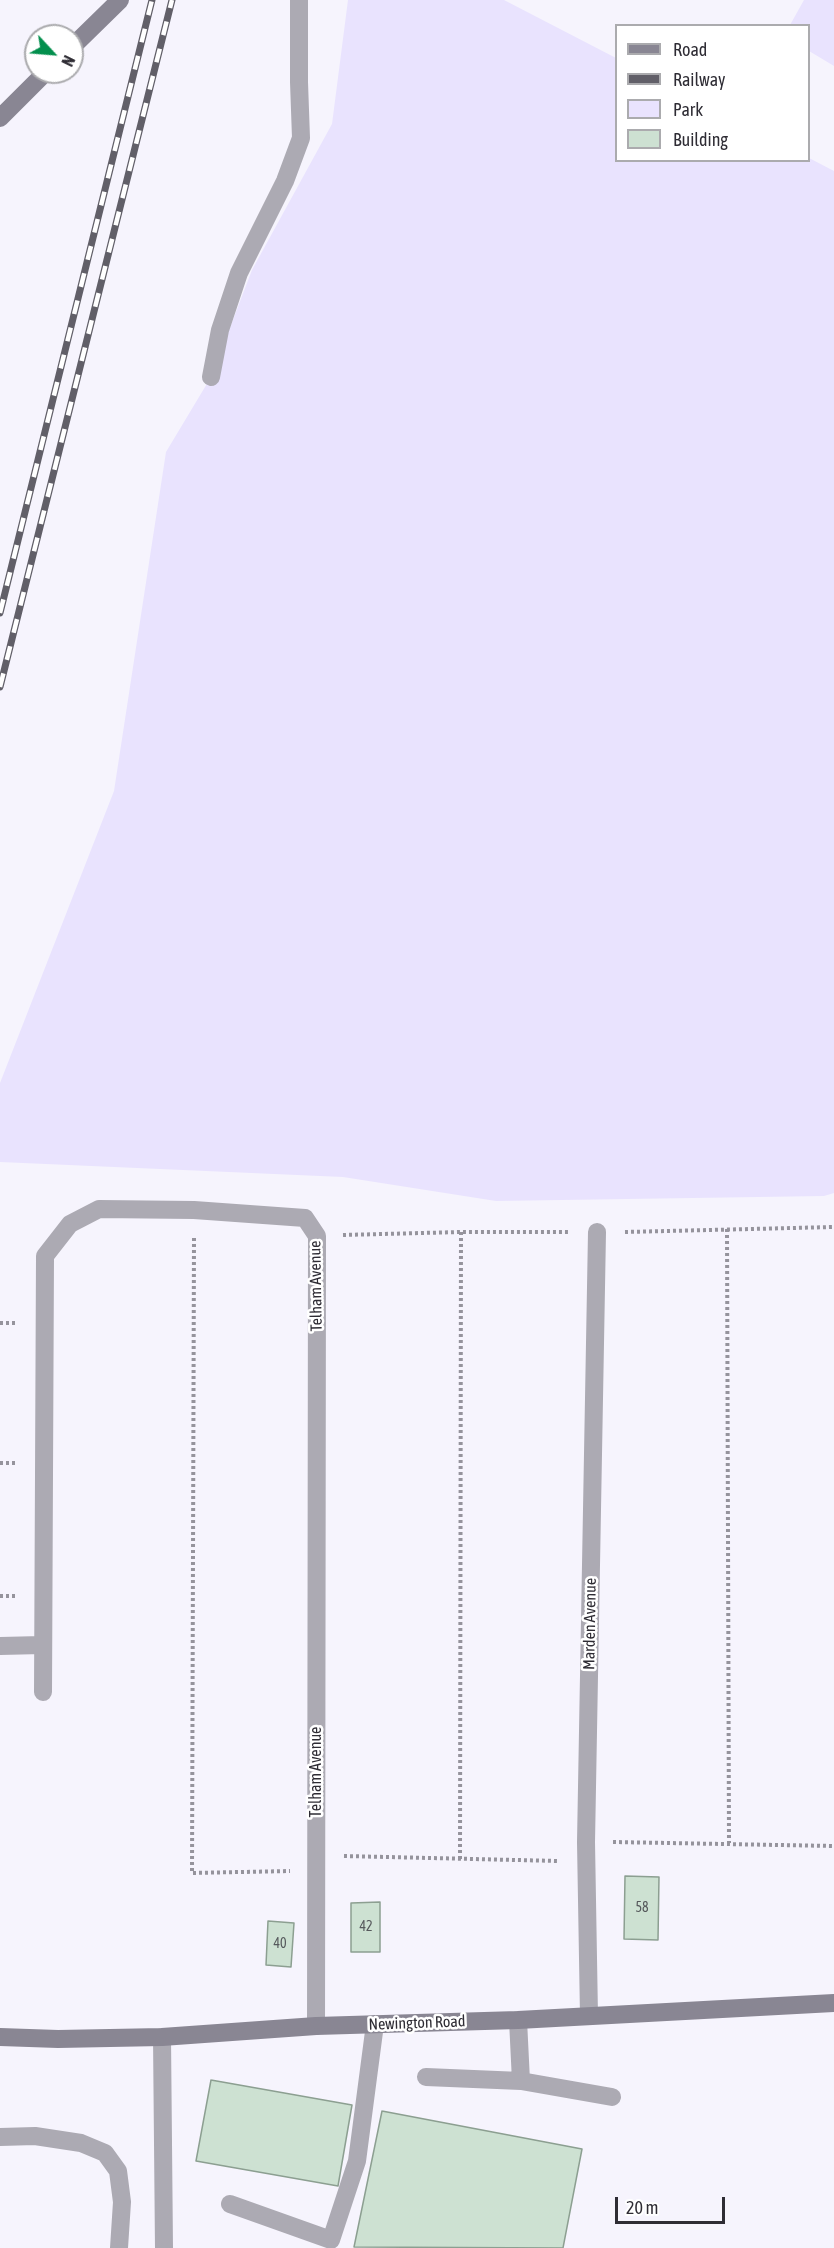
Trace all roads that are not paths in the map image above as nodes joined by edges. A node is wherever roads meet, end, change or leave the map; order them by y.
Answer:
1 (120, 0) edge
2 (299, 0) edge
3 (84, 35) edge
4 (34, 84) edge
5 (0, 118) edge
6 (211, 377) dead end
7 (597, 1232) dead end
8 (42, 1645) junction
9 (0, 1646) edge
10 (43, 1692) dead end
11 (834, 2003) edge
12 (589, 2016) junction
13 (518, 2020) junction
14 (375, 2024) junction
15 (316, 2026) junction
16 (0, 2037) edge
17 (162, 2037) junction
18 (426, 2078) dead end
19 (520, 2081) junction
20 (612, 2097) dead end
21 (0, 2137) edge
22 (230, 2204) dead end
23 (119, 2248) edge
24 (164, 2248) edge

1 - 3 main road
2 - 6 street
4 - 5 main road
7 - 12 street, Marden Avenue
8 - 9 street
8 - 10 street, Telham Avenue
8 - 15 street, Telham Avenue
11 - 12 main road, Newington Road
12 - 13 main road, Newington Road
13 - 14 main road, Newington Road
13 - 19 street
14 - 15 main road, Newington Road
14 - 22 street
15 - 17 main road, Newington Road
16 - 17 main road, Newington Road
17 - 24 street
18 - 19 street
19 - 20 street
21 - 23 street

